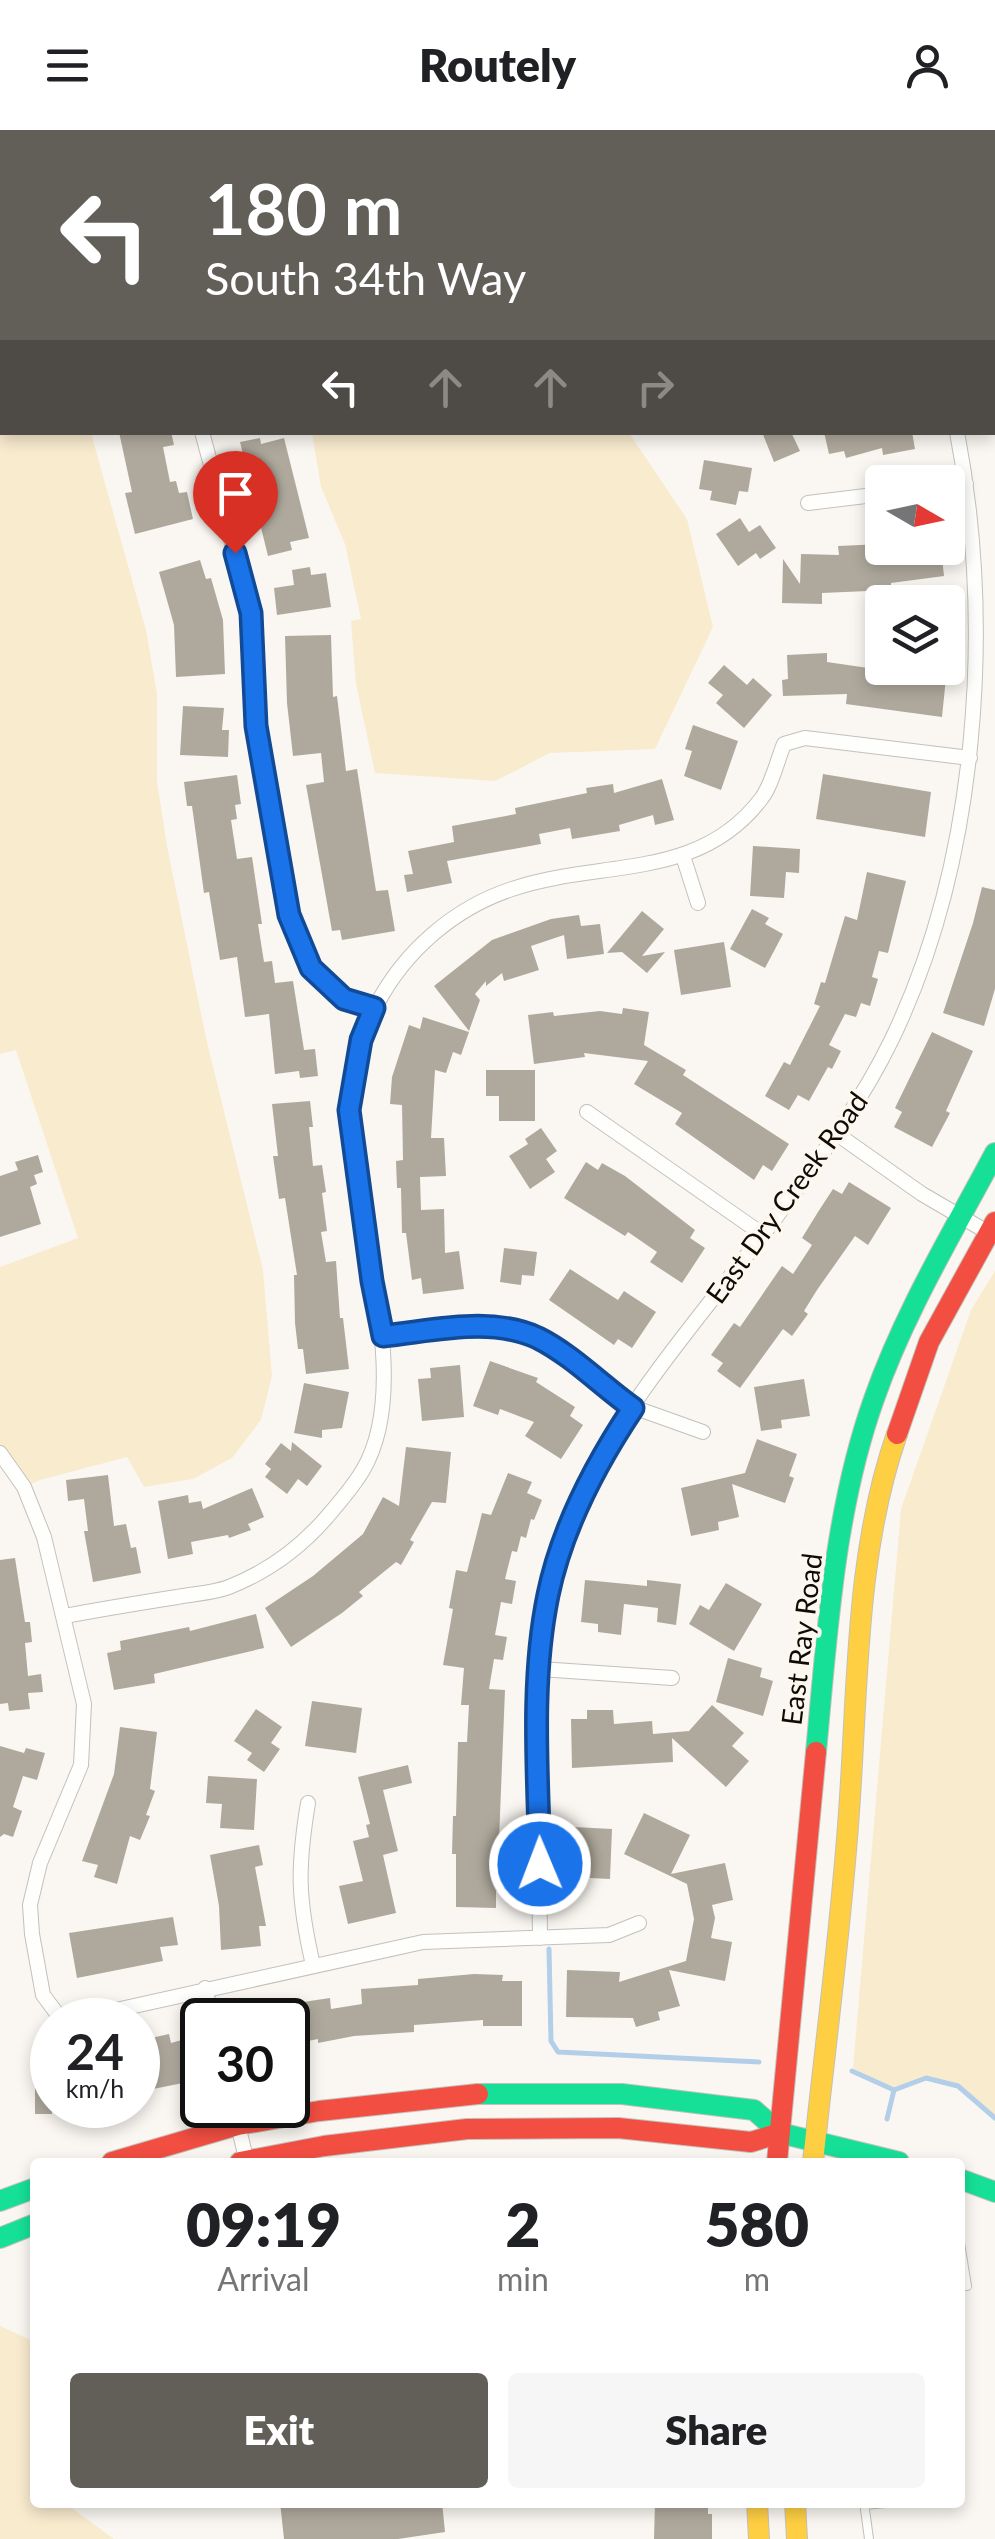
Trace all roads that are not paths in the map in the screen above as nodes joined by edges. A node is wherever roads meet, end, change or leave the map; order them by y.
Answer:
1 (203, 435) edge
2 (958, 435) edge
3 (966, 484) joint
4 (865, 496) edge
5 (808, 503) dead end
6 (970, 758) junction
7 (683, 856) junction
8 (698, 903) dead end
9 (374, 1008) junction
10 (588, 1112) dead end
11 (838, 1134) junction
12 (995, 1154) edge
13 (960, 1216) junction
14 (992, 1227) edge
15 (762, 1234) junction
16 (383, 1336) junction
17 (633, 1408) junction
18 (703, 1432) dead end
19 (0, 1454) edge
20 (65, 1616) junction
21 (540, 1669) junction
22 (672, 1678) dead end
23 (308, 1803) dead end
24 (639, 1922) dead end
25 (540, 1938) junction
26 (313, 1965) junction
27 (205, 1988) junction
28 (45, 1998) edge
29 (208, 1998) edge
30 (160, 1999) edge
31 (310, 2109) edge
32 (202, 2128) edge
33 (238, 2128) edge
34 (801, 2144) edge
35 (123, 2158) edge
36 (243, 2158) edge
37 (264, 2158) edge
38 (877, 2158) edge
39 (965, 2181) edge
40 (30, 2190) edge
41 (995, 2192) edge
42 (0, 2201) edge
43 (30, 2226) edge
44 (0, 2238) edge
45 (965, 2274) edge
46 (967, 2286) dead end
47 (757, 2508) edge
48 (795, 2508) edge
49 (865, 2508) edge
50 (759, 2539) edge
51 (797, 2539) edge
52 (869, 2539) edge

1 - 9 street
2 - 3 street, East Dry Creek Road
3 - 6 street, East Dry Creek Road
4 - 5 street
6 - 7 street
6 - 11 street, East Dry Creek Road
7 - 8 street
7 - 9 street
9 - 16 street
10 - 15 street
11 - 13 street
11 - 15 street, East Dry Creek Road
12 - 13 main road, East Ray Road
13 - 14 street
13 - 34 main road, East Ray Road
14 - 34 main road, East Ray Road
15 - 17 street, East Dry Creek Road
16 - 17 street
16 - 20 street
17 - 18 street
17 - 21 street, East Dry Creek Road
19 - 20 street
20 - 28 street
21 - 22 street
21 - 25 street, East Dry Creek Road
23 - 26 street
24 - 25 street
25 - 26 street
26 - 27 street
27 - 29 street
27 - 30 street
31 - 34 main road
32 - 35 main road
33 - 36 street
34 - 37 main road
34 - 38 main road
39 - 41 main road
40 - 42 main road
43 - 44 main road
45 - 46 lane
47 - 50 main road
48 - 51 main road
49 - 52 lane

